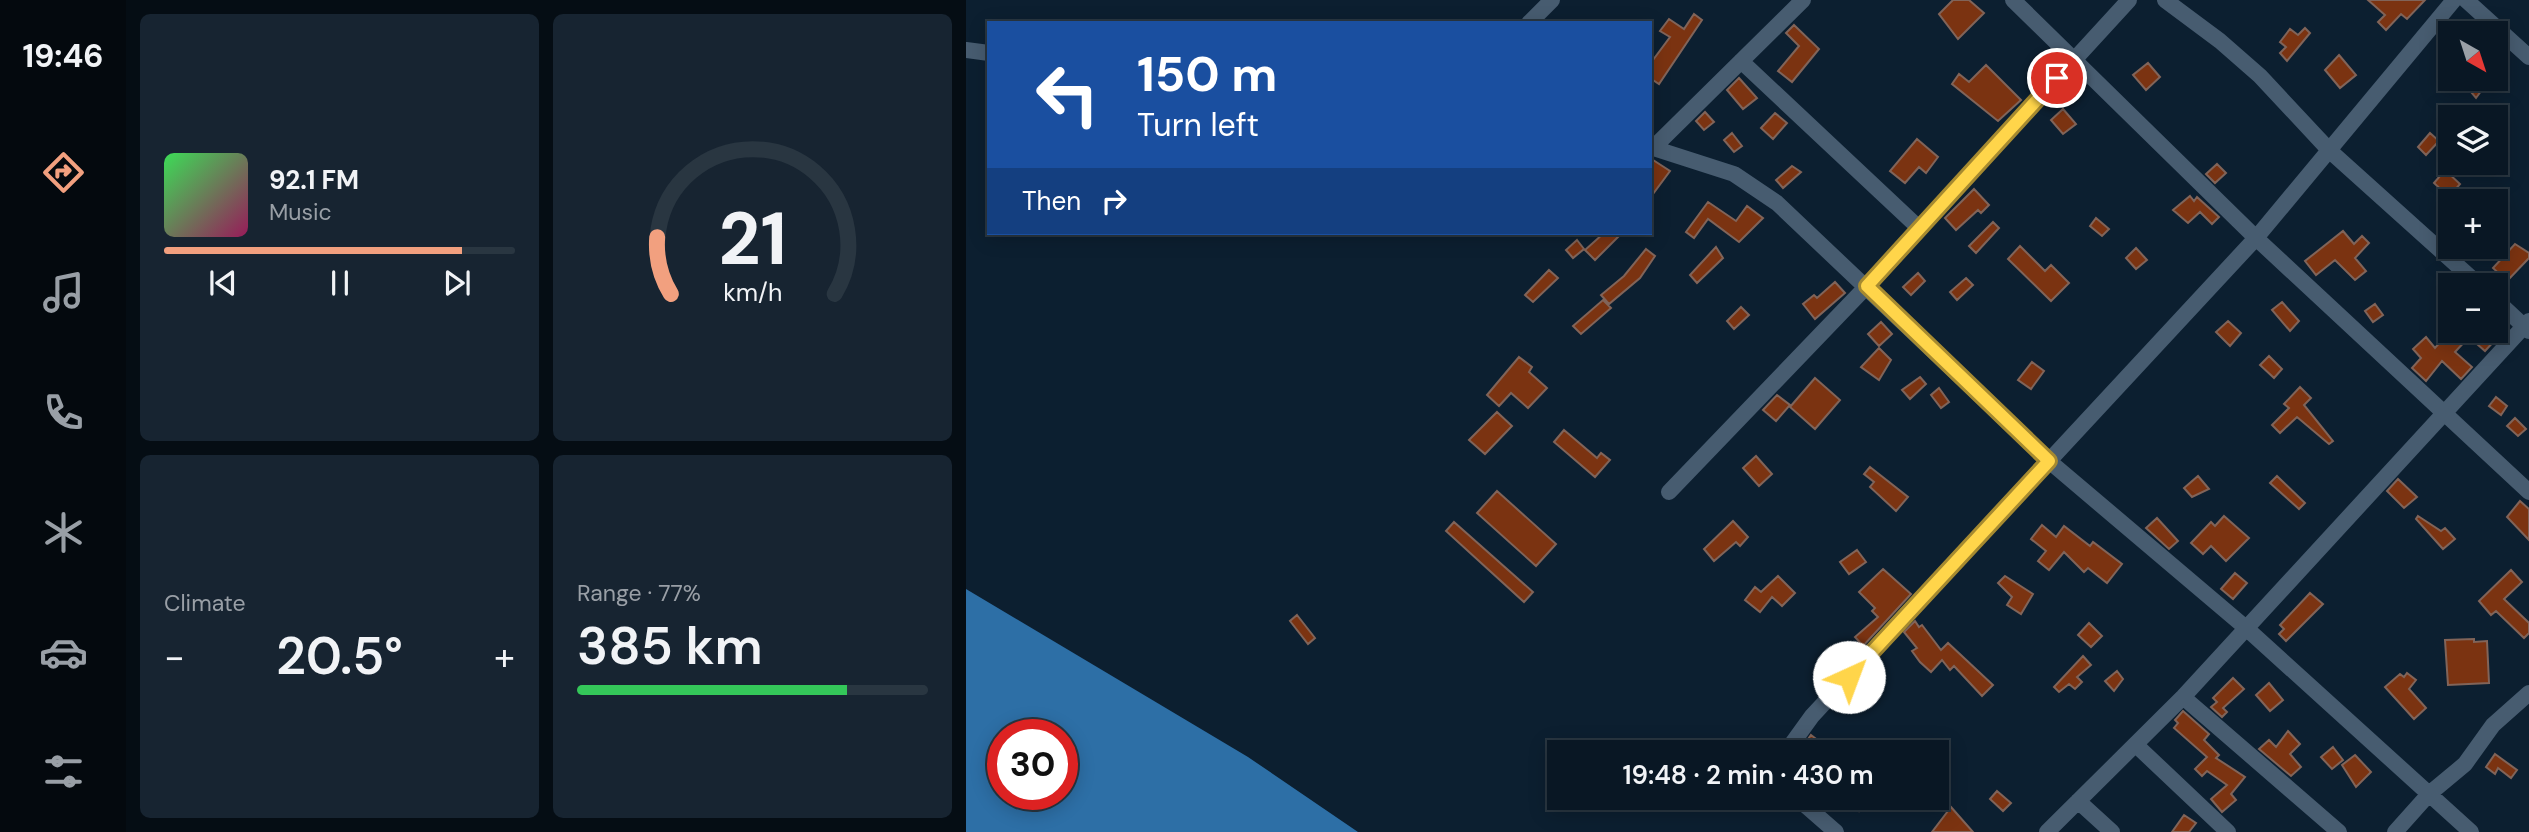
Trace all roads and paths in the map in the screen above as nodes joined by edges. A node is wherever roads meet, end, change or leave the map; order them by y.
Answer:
1 (1552, 0) edge
2 (1803, 0) edge
3 (2013, 0) edge
4 (2129, 0) edge
5 (2165, 0) edge
6 (2454, 0) edge
7 (2466, 0) edge
8 (1531, 21) edge
9 (966, 50) edge
10 (987, 53) edge
11 (2529, 57) edge
12 (2075, 59) junction
13 (1741, 61) junction
14 (1652, 148) edge
15 (2330, 151) junction
16 (1920, 229) junction
17 (2256, 238) junction
18 (2466, 273) edge
19 (1867, 286) junction
20 (2508, 310) edge
21 (2527, 326) edge
22 (2444, 414) junction
23 (2049, 461) junction
24 (1670, 492) dead end
25 (2529, 492) edge
26 (2246, 628) junction
27 (2529, 693) edge
28 (2183, 696) junction
29 (1795, 740) edge
30 (2136, 745) junction
31 (2429, 794) junction
32 (2078, 801) junction
33 (1811, 810) edge
34 (1836, 832) edge
35 (2047, 832) edge
36 (2112, 832) edge
37 (2228, 832) edge
38 (2339, 832) edge
39 (2395, 832) edge
40 (2471, 832) edge

1 - 8 street
2 - 13 street
3 - 12 street
4 - 12 street
5 - 15 street
6 - 15 street
7 - 11 street
9 - 10 street
12 - 16 street
12 - 17 street
13 - 14 street
13 - 16 street
14 - 19 street
15 - 17 street
15 - 18 street
16 - 19 street
17 - 22 street
17 - 23 street
19 - 23 street
19 - 24 street
20 - 21 street
21 - 22 street
22 - 25 street
22 - 26 street
23 - 26 street
23 - 29 street
26 - 28 street
26 - 31 street
27 - 31 street
28 - 30 street
28 - 38 street
30 - 32 street
30 - 37 street
31 - 39 street
31 - 40 street
32 - 35 street
32 - 36 street
33 - 34 street

